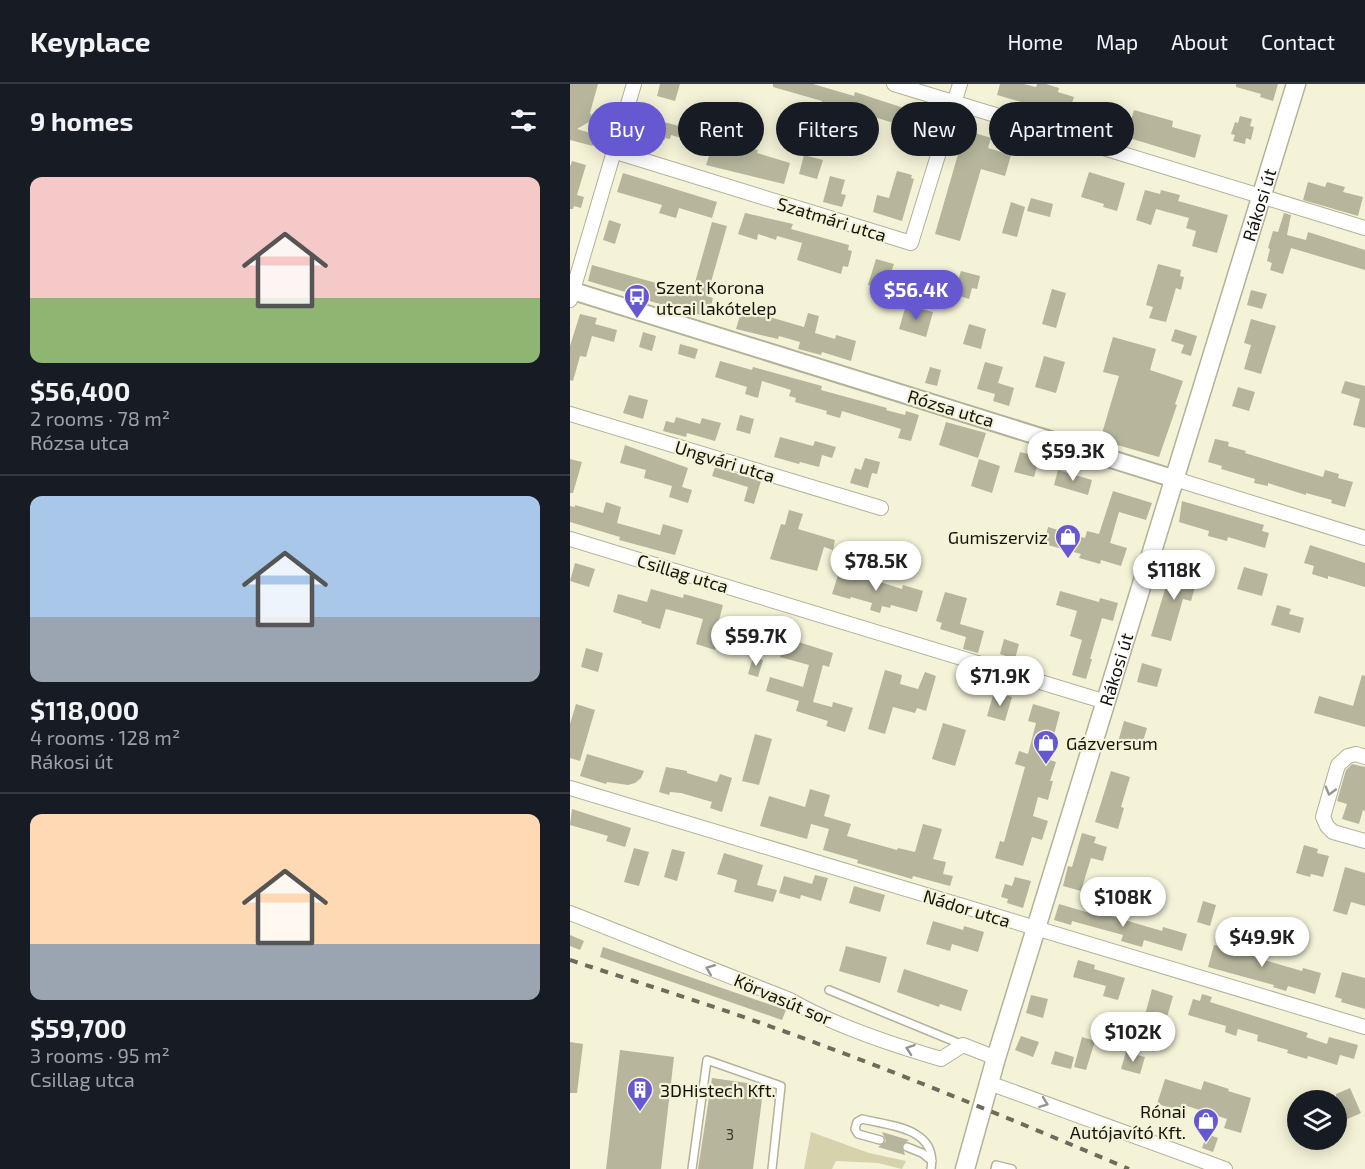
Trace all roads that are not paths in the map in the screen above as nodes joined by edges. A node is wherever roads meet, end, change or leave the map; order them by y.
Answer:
1 (634, 84) edge
2 (894, 84) edge
3 (960, 84) edge
4 (1296, 84) edge
5 (628, 102) edge
6 (952, 102) edge
7 (955, 102) edge
8 (977, 110) edge
9 (612, 156) edge
10 (629, 156) edge
11 (938, 156) edge
12 (1262, 197) junction
13 (1365, 228) edge
14 (571, 294) edge
15 (570, 414) edge
16 (1175, 478) junction
17 (881, 508) dead end
18 (1365, 538) edge
19 (570, 539) edge
20 (1106, 702) junction
21 (1365, 757) edge
22 (570, 788) edge
23 (1365, 841) edge
24 (570, 914) edge
25 (1037, 929) junction
26 (829, 990) dead end
27 (1365, 1028) edge
28 (963, 1045) junction
29 (996, 1058) junction
30 (989, 1083) junction
31 (880, 1140) dead end
32 (907, 1147) dead end
33 (932, 1165) edge
34 (692, 1169) edge
35 (772, 1169) edge
36 (965, 1169) edge
37 (995, 1169) edge
38 (1012, 1169) edge
39 (1226, 1169) edge

1 - 5 street
2 - 6 street
3 - 7 street
4 - 12 main road, Rákosi út
8 - 12 street
9 - 14 street
10 - 11 street, Szatmári utca
12 - 13 street
12 - 16 main road, Rákosi út
14 - 16 street, Rózsa utca
15 - 17 street, Ungvári utca
16 - 18 street, Rózsa utca
16 - 20 main road, Rákosi út
19 - 20 street, Csillag utca
20 - 25 main road, Rákosi út
21 -> 23 street
22 - 25 street, Nádor utca
28 -> 24 street, Körvasút sor
25 - 27 street, Nádor utca
25 - 29 main road, Rákosi út
26 - 28 lane
28 - 29 street
29 - 30 main road, Rákosi út
30 - 36 main road, Rákosi út
30 -> 39 street
31 - 33 lane
32 - 33 lane
34 - 35 lane
37 - 38 lane

